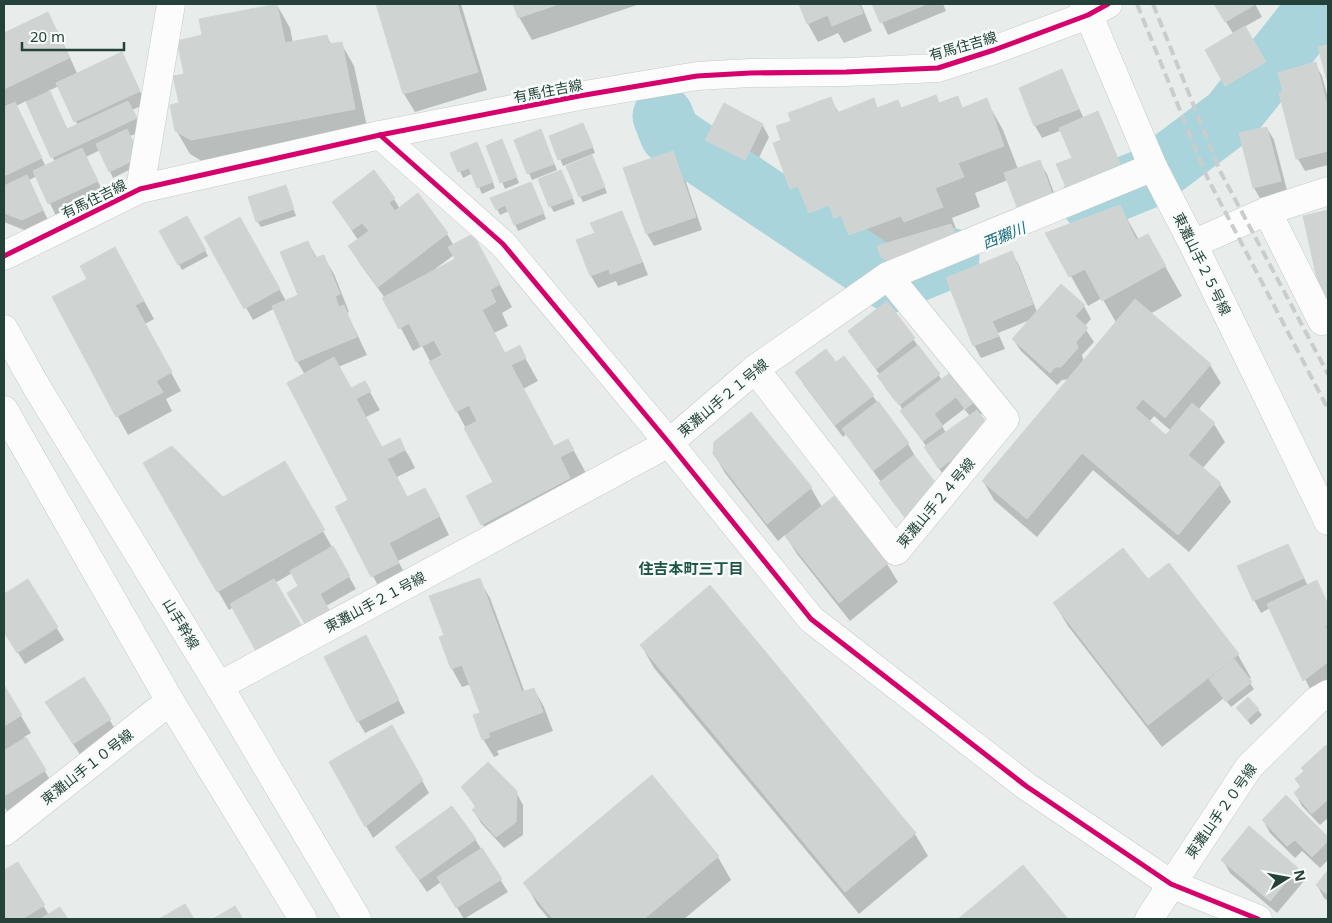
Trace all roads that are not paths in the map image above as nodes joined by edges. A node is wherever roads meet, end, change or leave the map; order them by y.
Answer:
1 (171, 4) edge
2 (1093, 7) edge
3 (380, 135) junction
4 (1153, 167) junction
5 (140, 189) junction
6 (1328, 191) edge
7 (1267, 211) junction
8 (1193, 244) junction
9 (4, 256) edge
10 (888, 276) junction
11 (1328, 320) edge
12 (4, 329) edge
13 (755, 369) junction
14 (4, 410) edge
15 (669, 442) junction
16 (1328, 521) edge
17 (219, 686) junction
18 (1328, 694) edge
19 (170, 701) junction
20 (4, 832) edge
21 (1171, 884) junction
22 (303, 919) edge
23 (357, 919) edge
24 (1149, 919) edge
25 (1258, 919) edge

1 - 5 street
2 - 3 street, 有馬住吉線
2 - 4 street, 東灘山手２５号線
3 - 5 street, 有馬住吉線
3 - 15 street
4 - 8 street, 東灘山手２５号線
4 - 10 street, 東灘山手２１号線
5 - 9 street, 有馬住吉線
6 - 7 street
7 - 8 street
7 - 11 street
8 - 16 street, 東灘山手２５号線
10 - 13 street, 東灘山手２１号線
10 - 13 street, 東灘山手２４号線
12 - 17 street, 山手幹線
13 - 15 street, 東灘山手２１号線
14 - 19 street
15 - 17 street, 東灘山手２１号線
15 - 21 street
17 - 23 street, 山手幹線
18 - 21 street, 東灘山手２０号線
19 - 20 street, 東灘山手１０号線
19 - 22 street
21 - 24 street, 東灘山手２０号線
21 - 25 street

